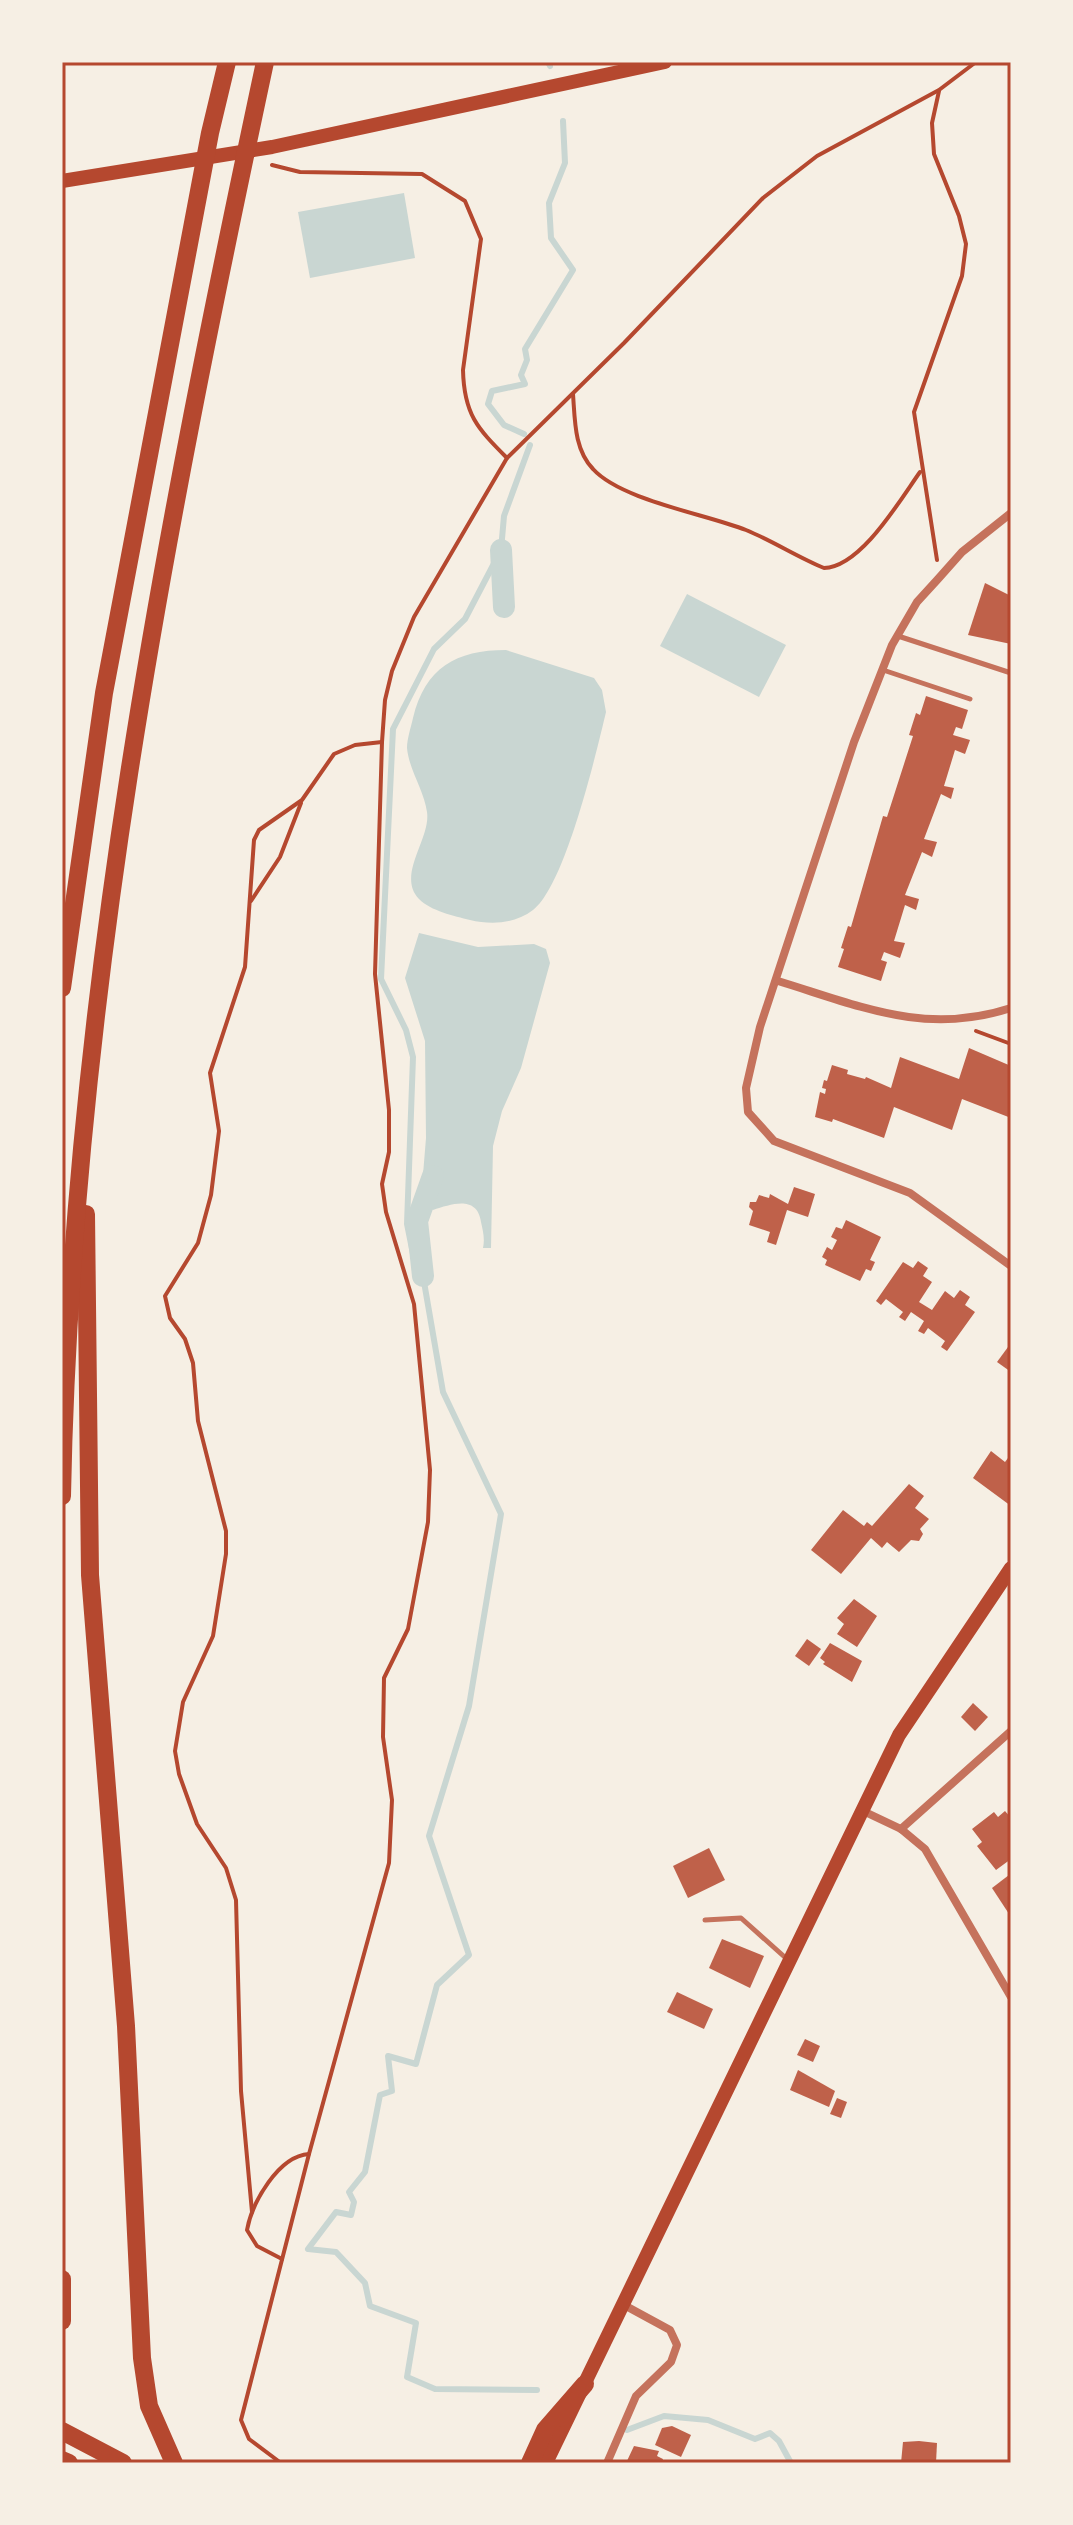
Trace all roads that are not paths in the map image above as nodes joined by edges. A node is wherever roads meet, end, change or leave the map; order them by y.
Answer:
1 (227, 62) edge
2 (265, 62) edge
3 (665, 62) edge
4 (62, 181) edge
5 (1011, 513) edge
6 (897, 636) junction
7 (882, 670) junction
8 (1011, 673) edge
9 (970, 699) dead end
10 (778, 981) junction
11 (62, 988) edge
12 (1011, 1008) edge
13 (84, 1112) junction
14 (1011, 1266) edge
15 (62, 1496) edge
16 (1011, 1568) edge
17 (1011, 1731) edge
18 (863, 1811) junction
19 (901, 1829) junction
20 (705, 1920) dead end
21 (792, 1963) junction
22 (1011, 1997) edge
23 (62, 2279) edge
24 (624, 2305) junction
25 (62, 2321) edge
26 (585, 2384) junction
27 (62, 2431) edge
28 (62, 2460) edge
29 (69, 2463) edge
30 (123, 2463) edge
31 (174, 2463) edge
32 (530, 2463) edge
33 (546, 2463) edge
34 (607, 2463) edge

1 - 11 highway
2 - 13 highway
3 - 4 main road
5 - 6 street
6 - 7 street
6 - 8 lane
7 - 9 lane
7 - 10 street
10 - 12 street
10 - 14 street
13 - 15 highway
13 - 31 highway
16 - 18 main road
17 - 19 street
18 - 19 street
18 - 21 main road
19 - 22 street
20 - 21 lane
21 - 24 main road
23 - 25 highway
24 - 26 main road
24 - 34 street
26 - 32 highway
26 - 33 main road
27 - 30 highway
28 - 29 highway

